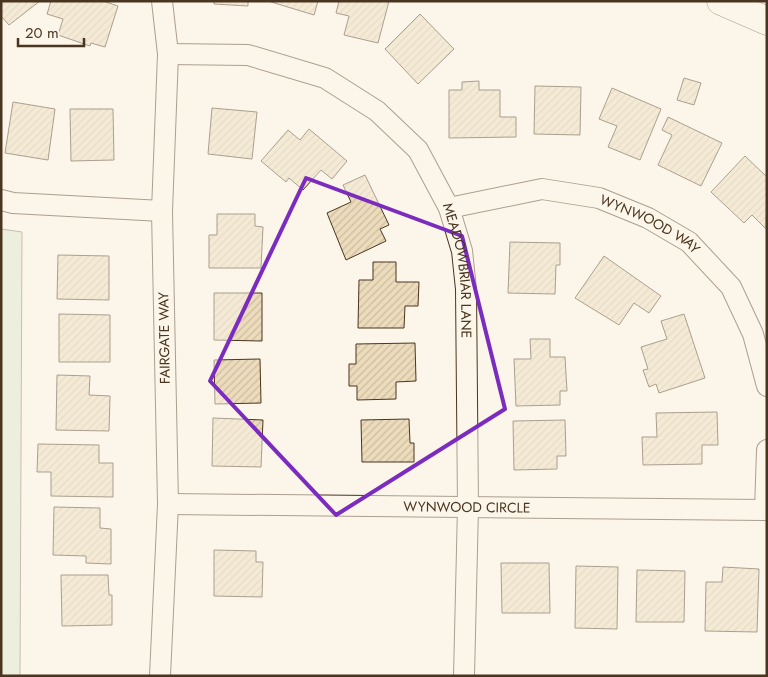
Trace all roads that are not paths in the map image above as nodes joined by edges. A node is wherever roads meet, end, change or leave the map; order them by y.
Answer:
1 (162, 1) edge
2 (721, 1) edge
3 (767, 21) edge
4 (168, 54) junction
5 (1, 200) edge
6 (449, 208) junction
7 (162, 211) junction
8 (767, 386) edge
9 (767, 450) edge
10 (168, 504) junction
11 (468, 507) junction
12 (766, 510) edge
13 (160, 676) edge
14 (464, 676) edge

1 - 4 street, FAIRGATE WAY
2 - 3 main road
4 - 6 street, MEADOWBRIAR LANE
4 - 7 street, FAIRGATE WAY
5 - 7 street
6 - 8 street, WYNWOOD WAY
6 - 11 street, MEADOWBRIAR LANE
7 - 10 street, FAIRGATE WAY
9 - 12 street
10 - 11 street, WYNWOOD CIRCLE
10 - 13 street, FAIRGATE WAY
11 - 12 street, WYNWOOD CIRCLE
11 - 14 street, MEADOWBRIAR LANE

